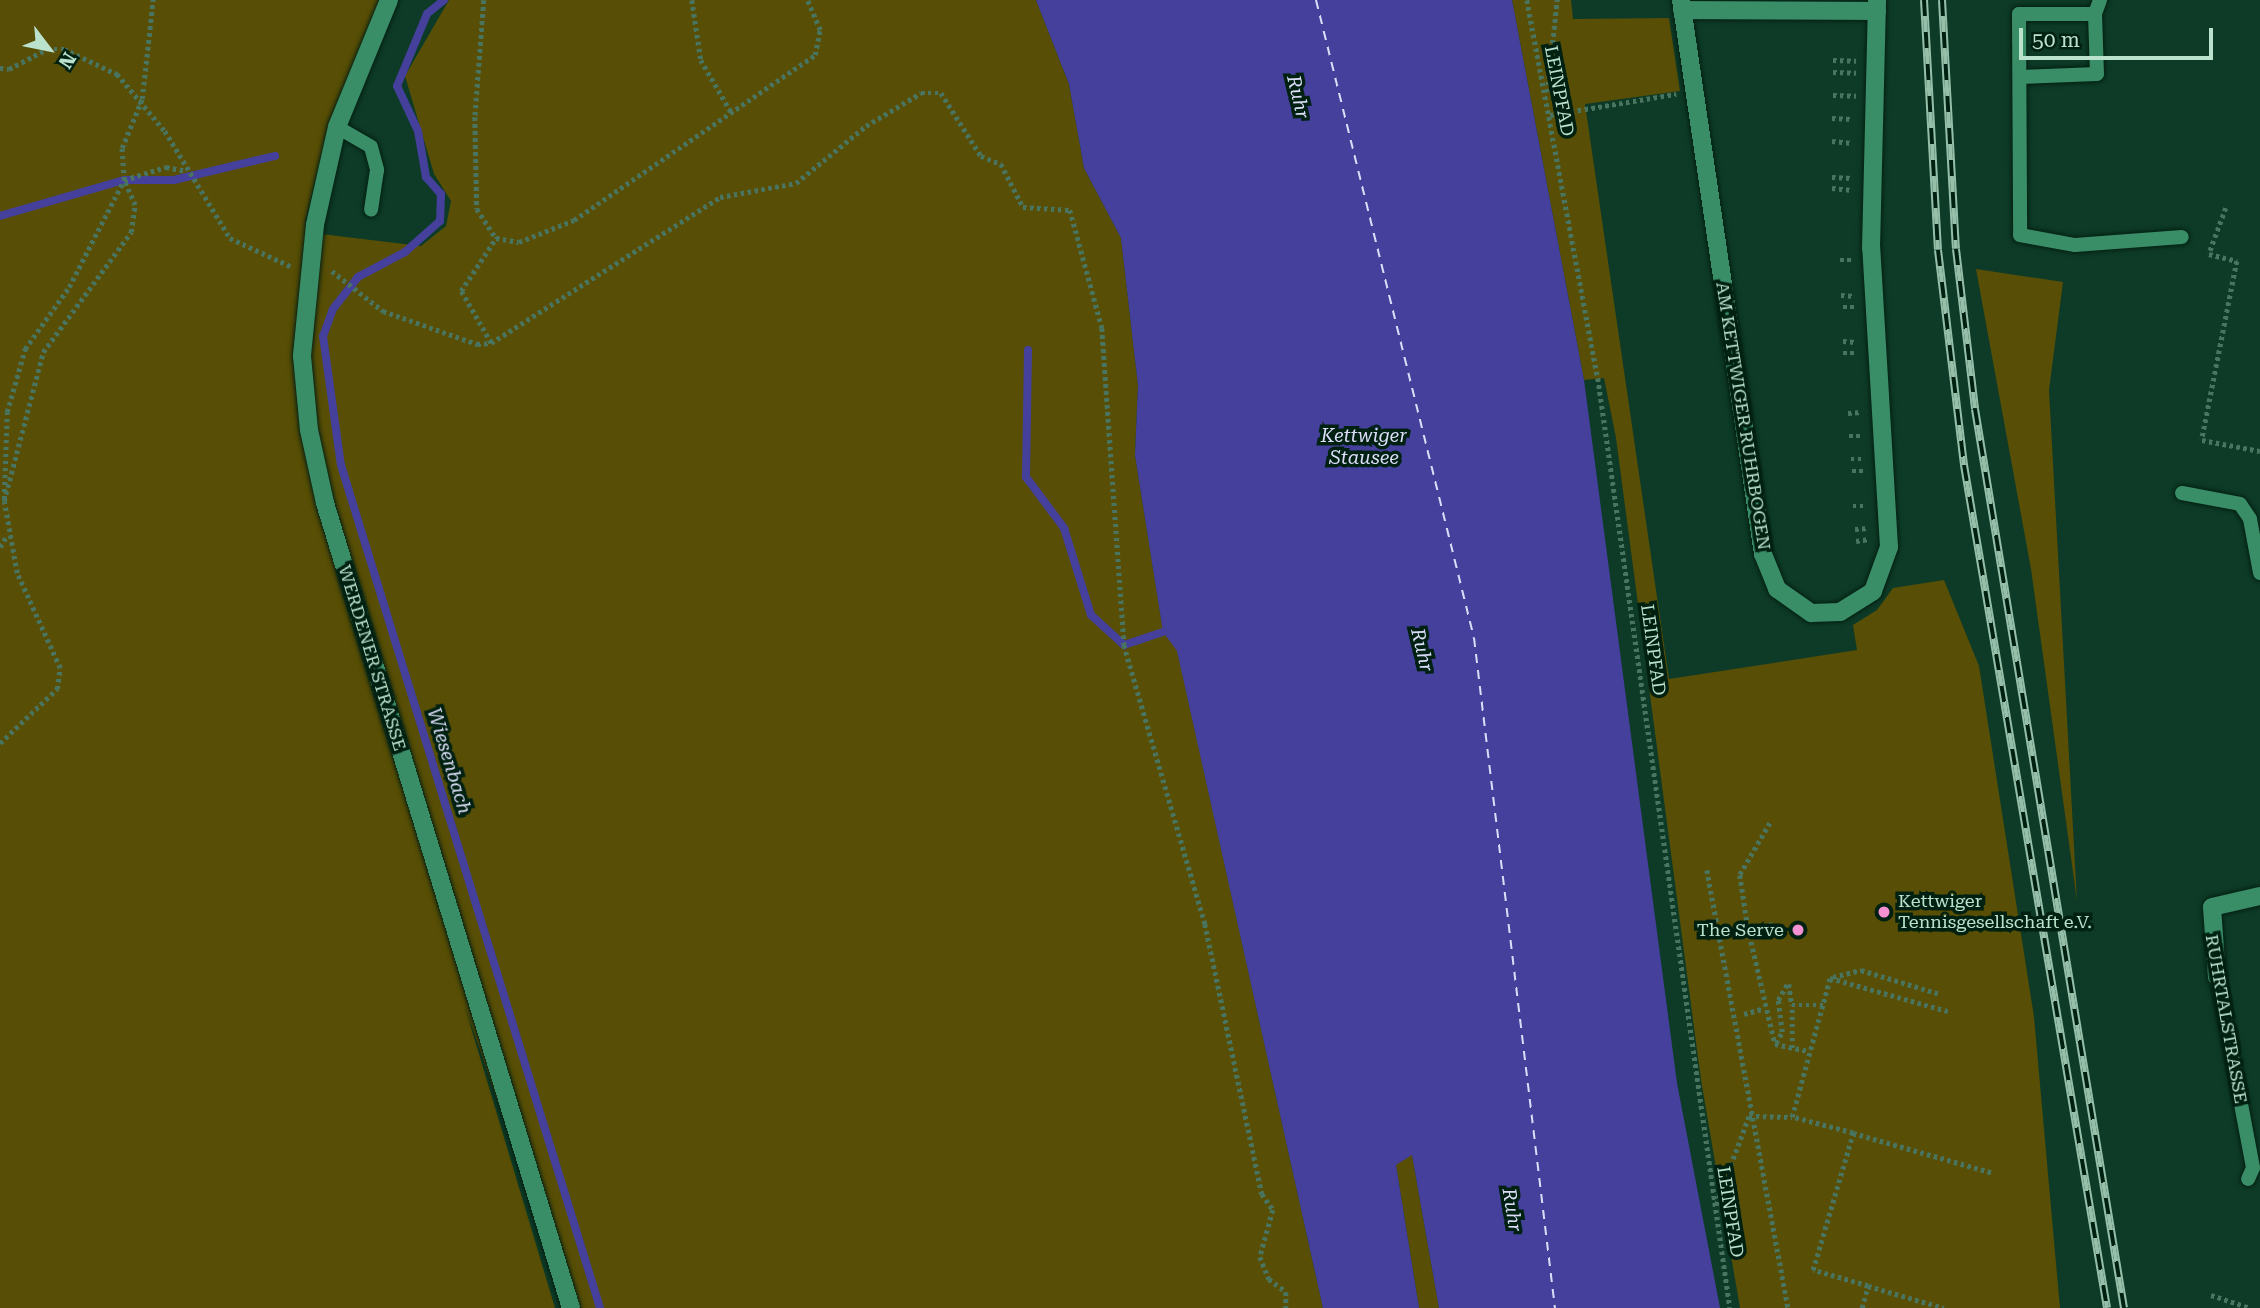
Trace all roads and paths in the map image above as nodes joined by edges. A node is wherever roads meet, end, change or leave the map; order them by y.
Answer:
1 (153, 0) edge
2 (389, 0) edge
3 (484, 0) edge
4 (692, 0) edge
5 (807, 0) edge
6 (1527, 0) edge
7 (1557, 0) edge
8 (1681, 5) edge
9 (1877, 6) edge
10 (2097, 7) edge
11 (0, 68) edge
12 (2020, 77) junction
13 (1694, 92) junction
14 (1547, 93) junction
15 (142, 99) junction
16 (731, 111) junction
17 (1550, 115) junction
18 (337, 127) junction
19 (188, 171) junction
20 (124, 180) junction
21 (2226, 208) dead end
22 (371, 210) dead end
23 (2182, 237) dead end
24 (496, 238) junction
25 (329, 257) dead end
26 (309, 268) junction
27 (329, 269) junction
28 (491, 343) junction
29 (2260, 451) edge
30 (2182, 493) dead end
31 (4, 501) junction
32 (6, 537) junction
33 (0, 547) edge
34 (2260, 573) edge
35 (0, 743) edge
36 (1770, 823) dead end
37 (1707, 870) dead end
38 (2260, 896) edge
39 (1774, 924) dead end
40 (1748, 928) junction
41 (2217, 976) joint
42 (1830, 978) junction
43 (1940, 994) dead end
44 (1792, 1005) junction
45 (1823, 1005) junction
46 (1762, 1009) junction
47 (1951, 1012) dead end
48 (1744, 1014) dead end
49 (1775, 1044) junction
50 (1791, 1048) junction
51 (1810, 1051) junction
52 (1749, 1116) junction
53 (1792, 1117) junction
54 (1853, 1133) junction
55 (1993, 1173) dead end
56 (2248, 1179) dead end
57 (1715, 1206) junction
58 (1868, 1286) junction
59 (2211, 1295) dead end
60 (571, 1308) edge
61 (1286, 1308) edge
62 (1730, 1308) edge
63 (1788, 1308) edge
64 (1862, 1308) edge
65 (1944, 1308) edge
66 (2250, 1308) edge

1 - 15 path
2 - 18 street, WERDENER STRASSE
3 - 24 path
4 - 16 path
5 - 16 path
6 - 14 path, LEINPFAD
7 - 14 path
8 - 9 street, AM KETTWIGER RUHRBOGEN
8 - 13 street, AM KETTWIGER RUHRBOGEN
9 - 13 street, AM KETTWIGER RUHRBOGEN
10 - 12 lane
10 - 12 lane
11 - 15 path
12 - 23 lane
13 - 17 path
14 - 17 path, LEINPFAD
15 - 19 path
15 - 20 path
16 - 24 path
17 - 57 path, LEINPFAD
18 - 22 lane
18 - 26 street, WERDENER STRASSE
19 - 20 path
19 - 26 path
20 - 31 path
20 - 31 path
21 - 29 path
24 - 28 path
25 - 27 path
26 - 27 path
26 - 60 street, WERDENER STRASSE
27 - 28 path
28 - 61 path
30 - 34 lane
31 - 32 path
32 - 33 path
32 - 35 path
36 - 40 path
37 - 52 path
38 - 41 street, RUHRTALSTRASSE
39 - 40 path
40 - 46 path
41 - 56 lane, RUHRTALSTRASSE
42 - 43 path
42 - 45 path
42 - 47 path
44 - 45 path
44 - 49 path
44 - 50 path
45 - 51 path
46 - 48 path
46 - 49 path
49 - 50 path
50 - 51 path
51 - 53 path
52 - 53 path
52 - 57 path
52 - 63 path
53 - 54 path
54 - 55 path
54 - 58 path
57 - 62 path, LEINPFAD
58 - 64 path
58 - 65 path
59 - 66 path

